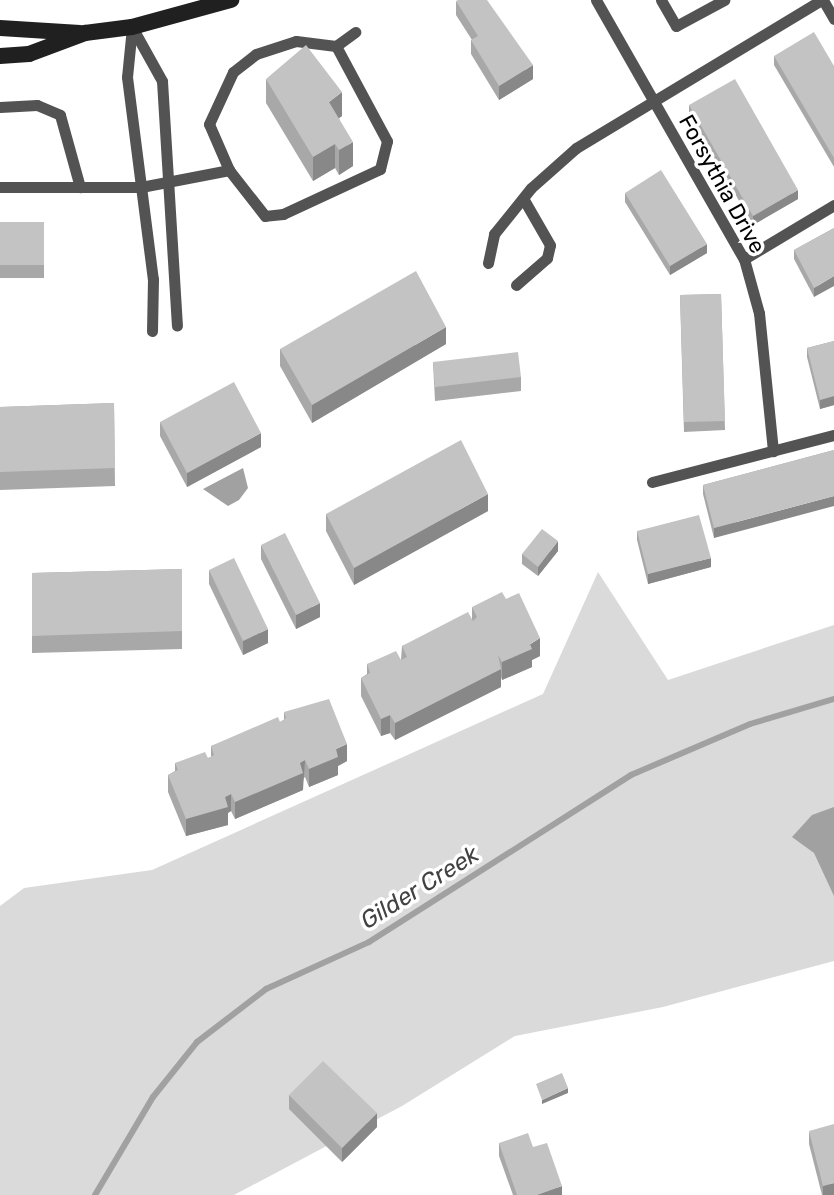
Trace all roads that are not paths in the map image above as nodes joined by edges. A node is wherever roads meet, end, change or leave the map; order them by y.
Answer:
1 (231, 0) edge
2 (596, 0) edge
3 (661, 0) edge
4 (724, 0) edge
5 (822, 0) edge
6 (834, 19) edge
7 (132, 27) junction
8 (0, 28) edge
9 (355, 32) dead end
10 (85, 33) junction
11 (336, 46) junction
12 (0, 56) edge
13 (652, 100) junction
14 (0, 107) edge
15 (229, 170) junction
16 (168, 184) junction
17 (0, 187) edge
18 (80, 187) junction
19 (141, 187) junction
20 (523, 198) junction
21 (834, 205) edge
22 (744, 259) junction
23 (488, 263) dead end
24 (516, 285) dead end
25 (177, 326) dead end
26 (152, 331) dead end
27 (834, 435) edge
28 (773, 451) junction
29 (652, 482) dead end

1 - 7 main road
2 - 13 lane, Forsythia Drive
3 - 4 lane
5 - 6 lane
5 - 13 lane
7 - 10 main road
7 - 16 lane
7 - 19 lane
8 - 10 main road
9 - 11 lane
10 - 12 main road
11 - 15 lane
11 - 15 lane
13 - 20 lane
13 - 22 lane, Forsythia Drive
14 - 18 lane
15 - 16 lane
16 - 19 lane
16 - 25 lane
17 - 18 lane
18 - 19 lane
19 - 26 lane
20 - 23 lane
20 - 24 lane
21 - 22 lane
22 - 28 lane, Forsythia Drive
27 - 28 lane
28 - 29 lane

